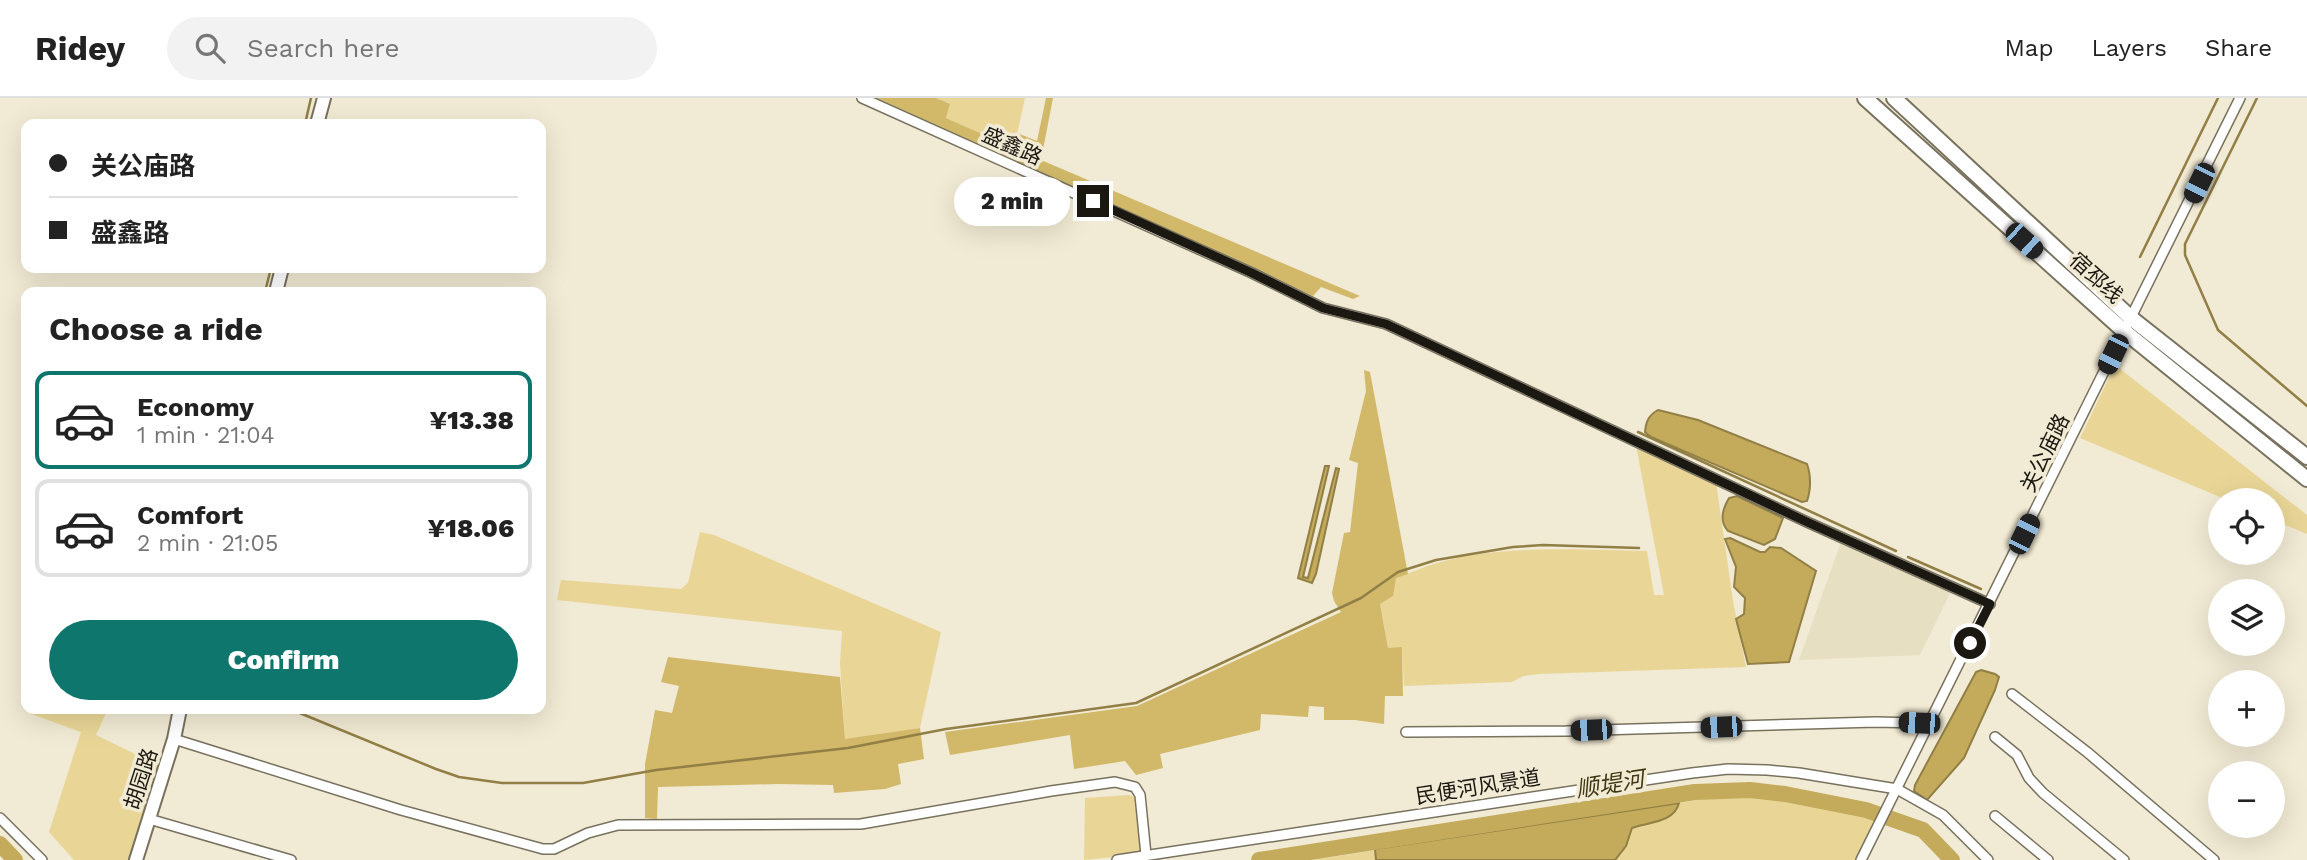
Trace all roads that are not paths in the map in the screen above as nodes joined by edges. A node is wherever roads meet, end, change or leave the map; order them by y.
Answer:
1 (324, 98) edge
2 (862, 98) edge
3 (1865, 98) edge
4 (2240, 98) edge
5 (1899, 100) edge
6 (318, 119) edge
7 (2128, 324) junction
8 (2307, 457) edge
9 (2307, 479) edge
10 (1990, 604) junction
11 (2012, 694) dead end
12 (179, 714) edge
13 (1927, 726) junction
14 (1406, 732) dead end
15 (1996, 737) dead end
16 (174, 739) junction
17 (1895, 793) junction
18 (1995, 816) dead end
19 (0, 818) edge
20 (149, 819) junction
21 (1146, 855) junction
22 (42, 860) edge
23 (136, 860) edge
24 (291, 860) edge
25 (1117, 860) edge
26 (1861, 860) edge
27 (1988, 860) edge
28 (2048, 860) edge
29 (2124, 860) edge
30 (2214, 860) edge

1 - 6 street
2 - 10 street, 盛鑫路
3 - 7 main road, 宿邳线
4 - 7 street, 关公庙路
5 - 7 main road, 宿邳线
7 - 8 main road, 宿邳线
7 - 9 main road, 宿邳线
7 - 10 street, 关公庙路
10 - 13 street, 关公庙路
11 - 30 street
12 - 16 street, 胡园路
13 - 14 street
13 - 17 street, 关公庙路
15 - 29 street
16 - 20 street, 胡园路
16 - 21 street
17 - 21 street, 民便河风景道
17 - 26 street, 关公庙路
17 - 27 street, 民便河风景道
18 - 28 street
19 - 22 street
20 - 23 street, 胡园路
20 - 24 street
21 - 25 street, 民便河风景道

